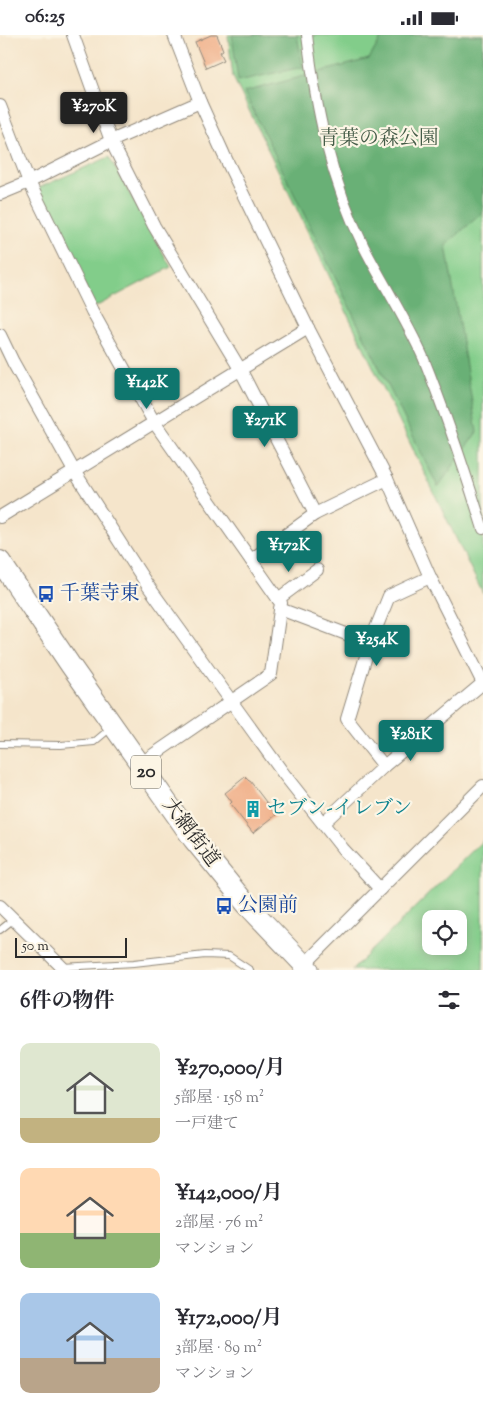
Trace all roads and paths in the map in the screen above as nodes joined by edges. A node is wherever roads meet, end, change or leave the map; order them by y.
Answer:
1 (73, 35) edge
2 (174, 35) edge
3 (307, 35) edge
4 (200, 102) junction
5 (0, 106) edge
6 (111, 141) junction
7 (29, 182) junction
8 (0, 194) edge
9 (308, 328) junction
10 (0, 335) edge
11 (240, 369) junction
12 (154, 422) junction
13 (74, 471) junction
14 (387, 479) junction
15 (315, 514) junction
16 (0, 517) edge
17 (483, 529) edge
18 (251, 560) junction
19 (0, 561) edge
20 (317, 570) dead end
21 (430, 577) junction
22 (279, 604) junction
23 (370, 643) junction
24 (483, 683) edge
25 (232, 702) junction
26 (113, 726) junction
27 (0, 744) edge
28 (140, 764) junction
29 (384, 766) junction
30 (483, 786) edge
31 (323, 823) junction
32 (380, 889) junction
33 (0, 906) edge
34 (14, 919) junction
35 (0, 930) edge
36 (135, 967) edge
37 (307, 967) edge
38 (62, 969) edge
39 (250, 970) edge

1 - 6 street
2 - 4 street
3 - 17 street
4 - 6 street
4 - 9 street
5 - 7 street
6 - 7 street
6 - 11 street
7 - 8 street
7 - 12 street
9 - 11 street
9 - 14 street
10 - 13 street
11 - 12 street
11 - 15 street
12 - 13 street
12 - 18 street
13 - 16 street
13 - 25 street
14 - 15 street
14 - 21 street
15 - 18 street
18 - 22 street
19 - 26 main road, 大網街道 / 20
20 - 22 street
21 - 23 street
21 - 24 street
22 - 23 street
22 - 25 street
23 - 29 street
24 - 29 street
25 - 28 street
25 - 31 street
26 - 27 lane
26 - 28 main road, 大網街道 / 20
28 - 37 main road, 大網街道 / 20
29 - 31 street
30 - 32 street
31 - 32 street
32 - 37 street
33 - 34 street
34 - 35 lane
34 - 38 street
36 - 38 lane
36 - 39 lane

